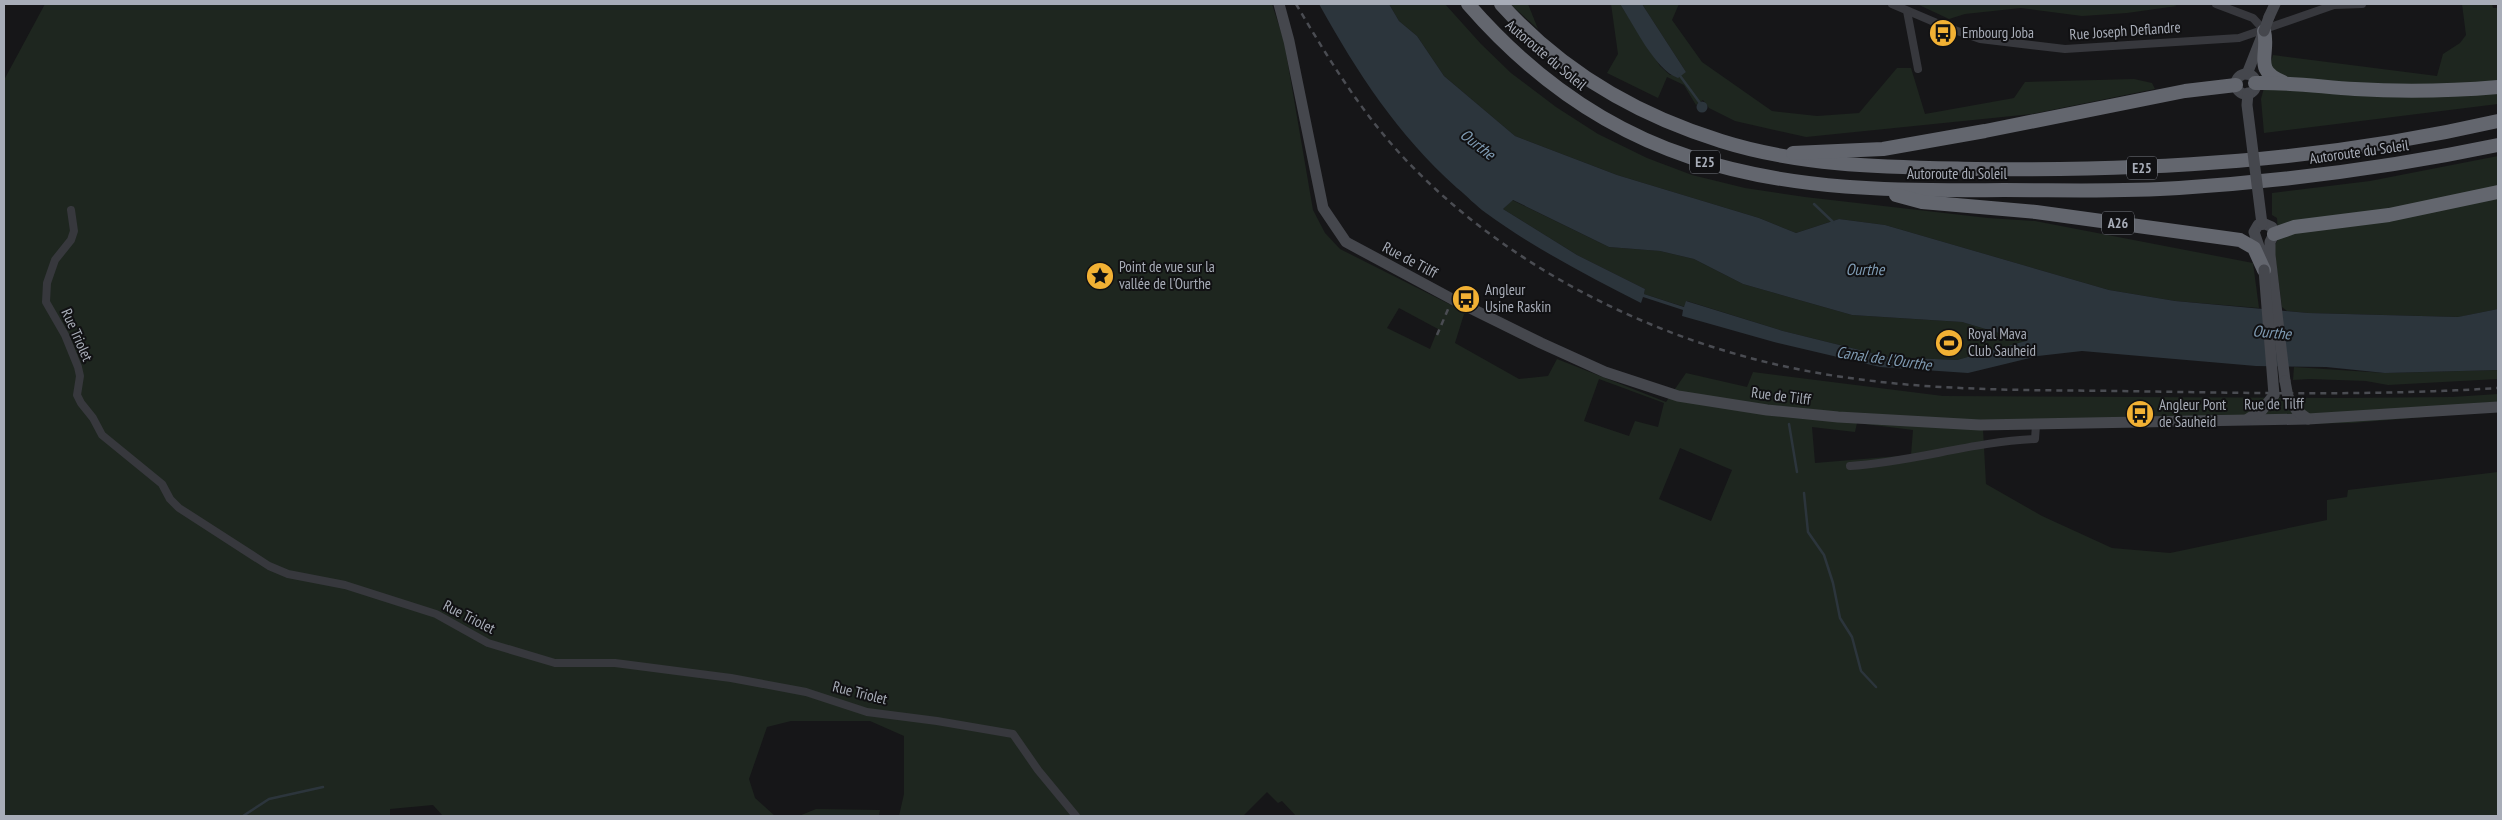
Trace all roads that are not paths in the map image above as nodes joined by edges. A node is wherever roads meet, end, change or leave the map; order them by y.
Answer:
1 (1279, 4) edge
2 (1468, 4) edge
3 (1501, 4) edge
4 (1892, 4) edge
5 (2216, 4) edge
6 (2275, 4) edge
7 (2334, 4) edge
8 (2362, 4) edge
9 (1907, 11) junction
10 (2264, 30) junction
11 (1918, 69) dead end
12 (2284, 82) junction
13 (2250, 84) junction
14 (2236, 85) joint
15 (2498, 87) edge
16 (2498, 121) edge
17 (2498, 145) edge
18 (1782, 155) junction
19 (1876, 189) junction
20 (2498, 192) edge
21 (71, 210) dead end
22 (2199, 233) junction
23 (2264, 238) junction
24 (2264, 270) junction
25 (2274, 395) junction
26 (2498, 407) edge
27 (2286, 413) junction
28 (2247, 419) junction
29 (2308, 419) junction
30 (2036, 425) junction
31 (1850, 466) dead end
32 (1076, 816) edge

1 - 30 main road, Rue de Tilff
2 - 19 highway, Autoroute du Soleil / E25
3 - 18 highway, Autoroute du Soleil / E25
4 - 9 street, Rue Joseph Deflandre
5 - 10 street
6 - 10 main road, bridge
7 - 8 street, Rue Joseph Deflandre
7 - 10 street, Rue Joseph Deflandre
9 - 10 street, Rue Joseph Deflandre
9 - 11 street
10 - 12 highway
10 - 13 main road
12 - 13 highway
12 - 15 highway
13 - 14 main road
13 - 23 main road, bridge
14 - 18 highway
16 - 18 highway, Autoroute du Soleil / E25
17 - 19 highway, Autoroute du Soleil / E25
19 - 22 highway, A26
20 - 23 highway
21 - 32 street, Rue Triolet
22 - 23 highway, A26
22 - 24 highway
23 - 24 main road
23 - 27 main road, bridge
24 - 25 main road, bridge
25 - 27 main road
25 - 28 main road
26 - 29 main road, Rue de Tilff
27 - 28 main road, Rue de Tilff
27 - 29 main road
27 - 29 main road, Rue de Tilff
28 - 30 main road, Rue de Tilff
30 - 31 street

